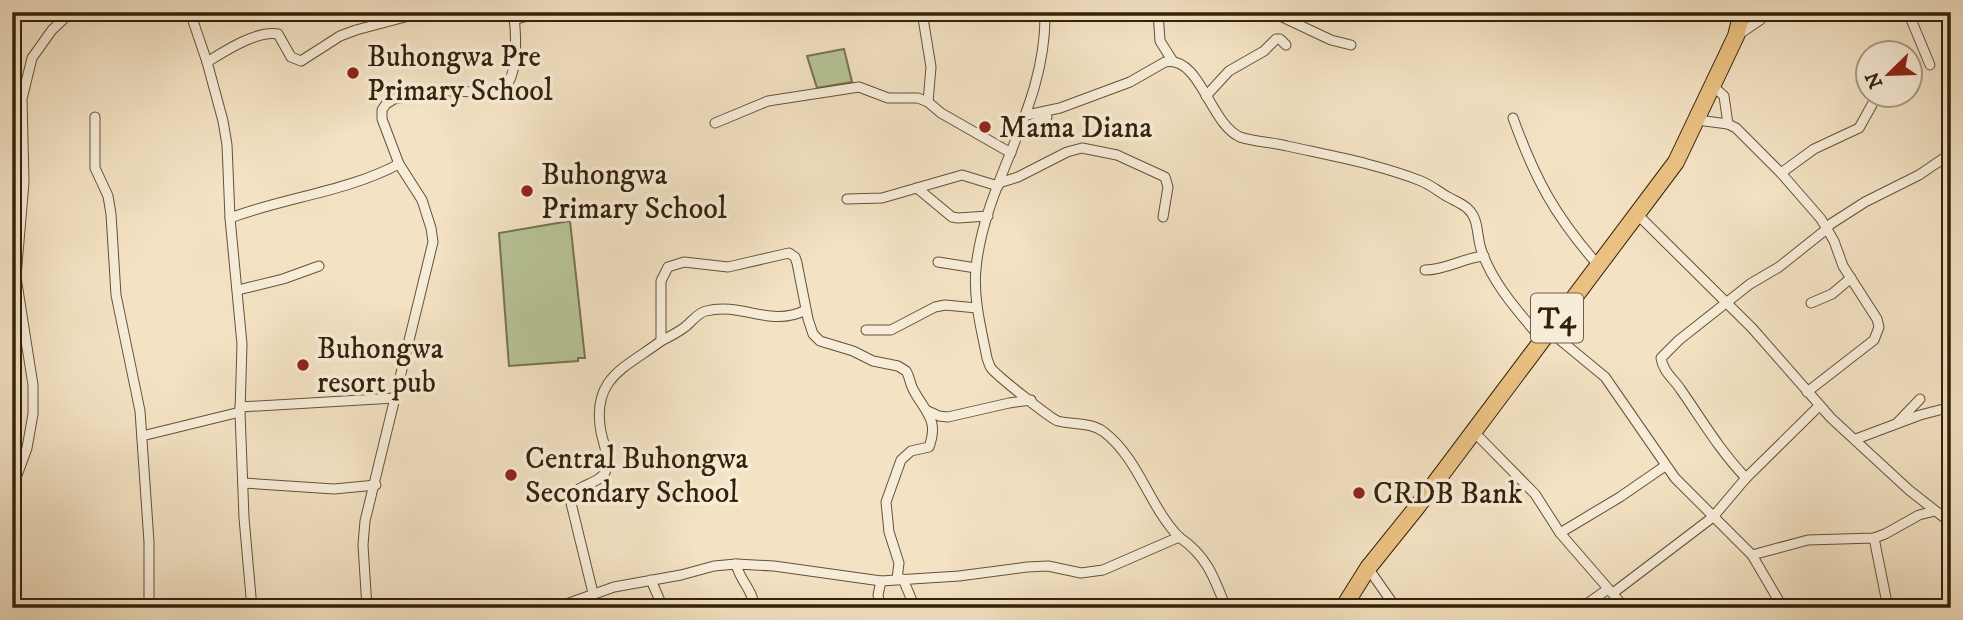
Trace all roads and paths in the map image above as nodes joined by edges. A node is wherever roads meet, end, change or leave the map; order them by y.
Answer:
1 (71, 12) edge
2 (205, 12) edge
3 (424, 12) edge
4 (539, 12) edge
5 (946, 12) edge
6 (1045, 12) edge
7 (1158, 12) edge
8 (1252, 12) edge
9 (1742, 12) edge
10 (1766, 12) edge
11 (1908, 12) edge
12 (191, 15) edge
13 (922, 15) edge
14 (513, 16) edge
15 (1736, 36) junction
16 (1286, 45) dead end
17 (1351, 45) dead end
18 (1172, 60) junction
19 (207, 62) junction
20 (1930, 65) dead end
21 (1713, 86) junction
22 (1206, 96) junction
23 (928, 102) junction
24 (1870, 108) edge
25 (1027, 115) junction
26 (95, 117) dead end
27 (1047, 117) dead end
28 (1513, 118) dead end
29 (1697, 120) junction
30 (715, 123) dead end
31 (1728, 124) junction
32 (1021, 129) junction
33 (12, 153) edge
34 (1011, 153) junction
35 (1947, 156) dead end
36 (399, 164) junction
37 (23, 166) junction
38 (1781, 173) junction
39 (999, 184) junction
40 (916, 188) junction
41 (17, 193) edge
42 (848, 199) dead end
43 (1637, 214) junction
44 (988, 216) junction
45 (1163, 217) dead end
46 (230, 218) junction
47 (1827, 228) junction
48 (14, 251) edge
49 (1484, 256) junction
50 (938, 262) dead end
51 (1598, 265) junction
52 (319, 266) dead end
53 (976, 268) junction
54 (1425, 270) dead end
55 (1851, 278) junction
56 (238, 290) junction
57 (1728, 303) junction
58 (1811, 303) dead end
59 (977, 308) junction
60 (806, 310) junction
61 (17, 317) edge
62 (866, 331) dead end
63 (1545, 335) junction
64 (661, 341) junction
65 (1807, 392) junction
66 (395, 398) junction
67 (1920, 399) dead end
68 (1031, 400) junction
69 (1819, 406) junction
70 (1951, 407) edge
71 (240, 409) junction
72 (928, 411) junction
73 (1896, 424) junction
74 (1473, 431) junction
75 (142, 436) junction
76 (1856, 439) junction
77 (1665, 466) junction
78 (1746, 478) junction
79 (243, 483) junction
80 (376, 485) junction
81 (12, 489) edge
82 (1935, 511) junction
83 (1713, 517) junction
84 (1951, 523) edge
85 (1560, 533) junction
86 (1179, 537) junction
87 (1874, 538) junction
88 (1752, 555) junction
89 (736, 564) junction
90 (1368, 568) junction
91 (900, 579) junction
92 (651, 580) junction
93 (881, 581) junction
94 (1611, 591) junction
95 (593, 593) junction
96 (149, 608) edge
97 (252, 608) edge
98 (367, 608) edge
99 (555, 608) edge
100 (663, 608) edge
101 (755, 608) edge
102 (880, 608) edge
103 (915, 608) edge
104 (1226, 608) edge
105 (1343, 608) edge
106 (1396, 608) edge
107 (1581, 608) edge
108 (1625, 608) edge
109 (1783, 608) edge
110 (1888, 608) edge

1 - 37 street
2 - 12 street
3 - 19 street
4 - 14 street
5 - 13 street
6 - 25 street
7 - 18 street
8 - 17 street
9 - 15 highway, T4
10 - 15 street
11 - 20 street
12 - 19 street
13 - 23 street
14 - 36 street
15 - 21 highway, T4
16 - 22 street
18 - 22 street
18 - 25 street
19 - 46 street
21 - 29 highway, T4
21 - 31 street
22 - 49 street
23 - 30 street
23 - 34 street
24 - 38 street
25 - 32 street
26 - 75 street
27 - 32 street
28 - 51 street
29 - 31 street
29 - 43 highway, T4
31 - 38 street
32 - 34 street
33 - 37 street
34 - 39 street
35 - 47 street
36 - 46 street
36 - 66 street
37 - 41 street
38 - 47 street
39 - 40 street
39 - 44 street
39 - 45 street
40 - 42 street
40 - 44 street
41 - 48 street
43 - 51 highway, T4
43 - 57 street
44 - 53 street
46 - 56 street
47 - 55 street
47 - 57 street
48 - 61 street
49 - 54 street
49 - 63 street
50 - 53 street
51 - 63 highway, T4
52 - 56 street
53 - 59 street
55 - 58 street
55 - 65 street
56 - 71 street
57 - 65 street
57 - 78 street
59 - 62 street
59 - 68 street
60 - 64 street
60 - 64 street
60 - 72 street
61 - 81 street
63 - 74 highway, T4
63 - 77 street
64 - 95 street
65 - 69 street
66 - 71 street
66 - 80 street
67 - 73 street
68 - 72 street
68 - 86 street
69 - 76 street
69 - 78 street
70 - 73 street
71 - 75 street
71 - 79 street
72 - 91 street
73 - 76 street
74 - 85 street
74 - 90 highway, T4
75 - 96 street
76 - 82 street
77 - 83 street
77 - 85 street
78 - 83 street
79 - 80 street
79 - 97 street
80 - 98 street
82 - 84 street
82 - 87 street
83 - 88 street
83 - 94 street
85 - 94 street
86 - 91 street
86 - 104 street
87 - 88 street
87 - 110 street
88 - 109 street
89 - 92 street
89 - 93 street
89 - 101 street
90 - 105 highway, T4
90 - 106 street
91 - 93 street
91 - 103 street
92 - 95 street
92 - 100 street
93 - 102 street
94 - 107 street
94 - 108 street
95 - 99 street

